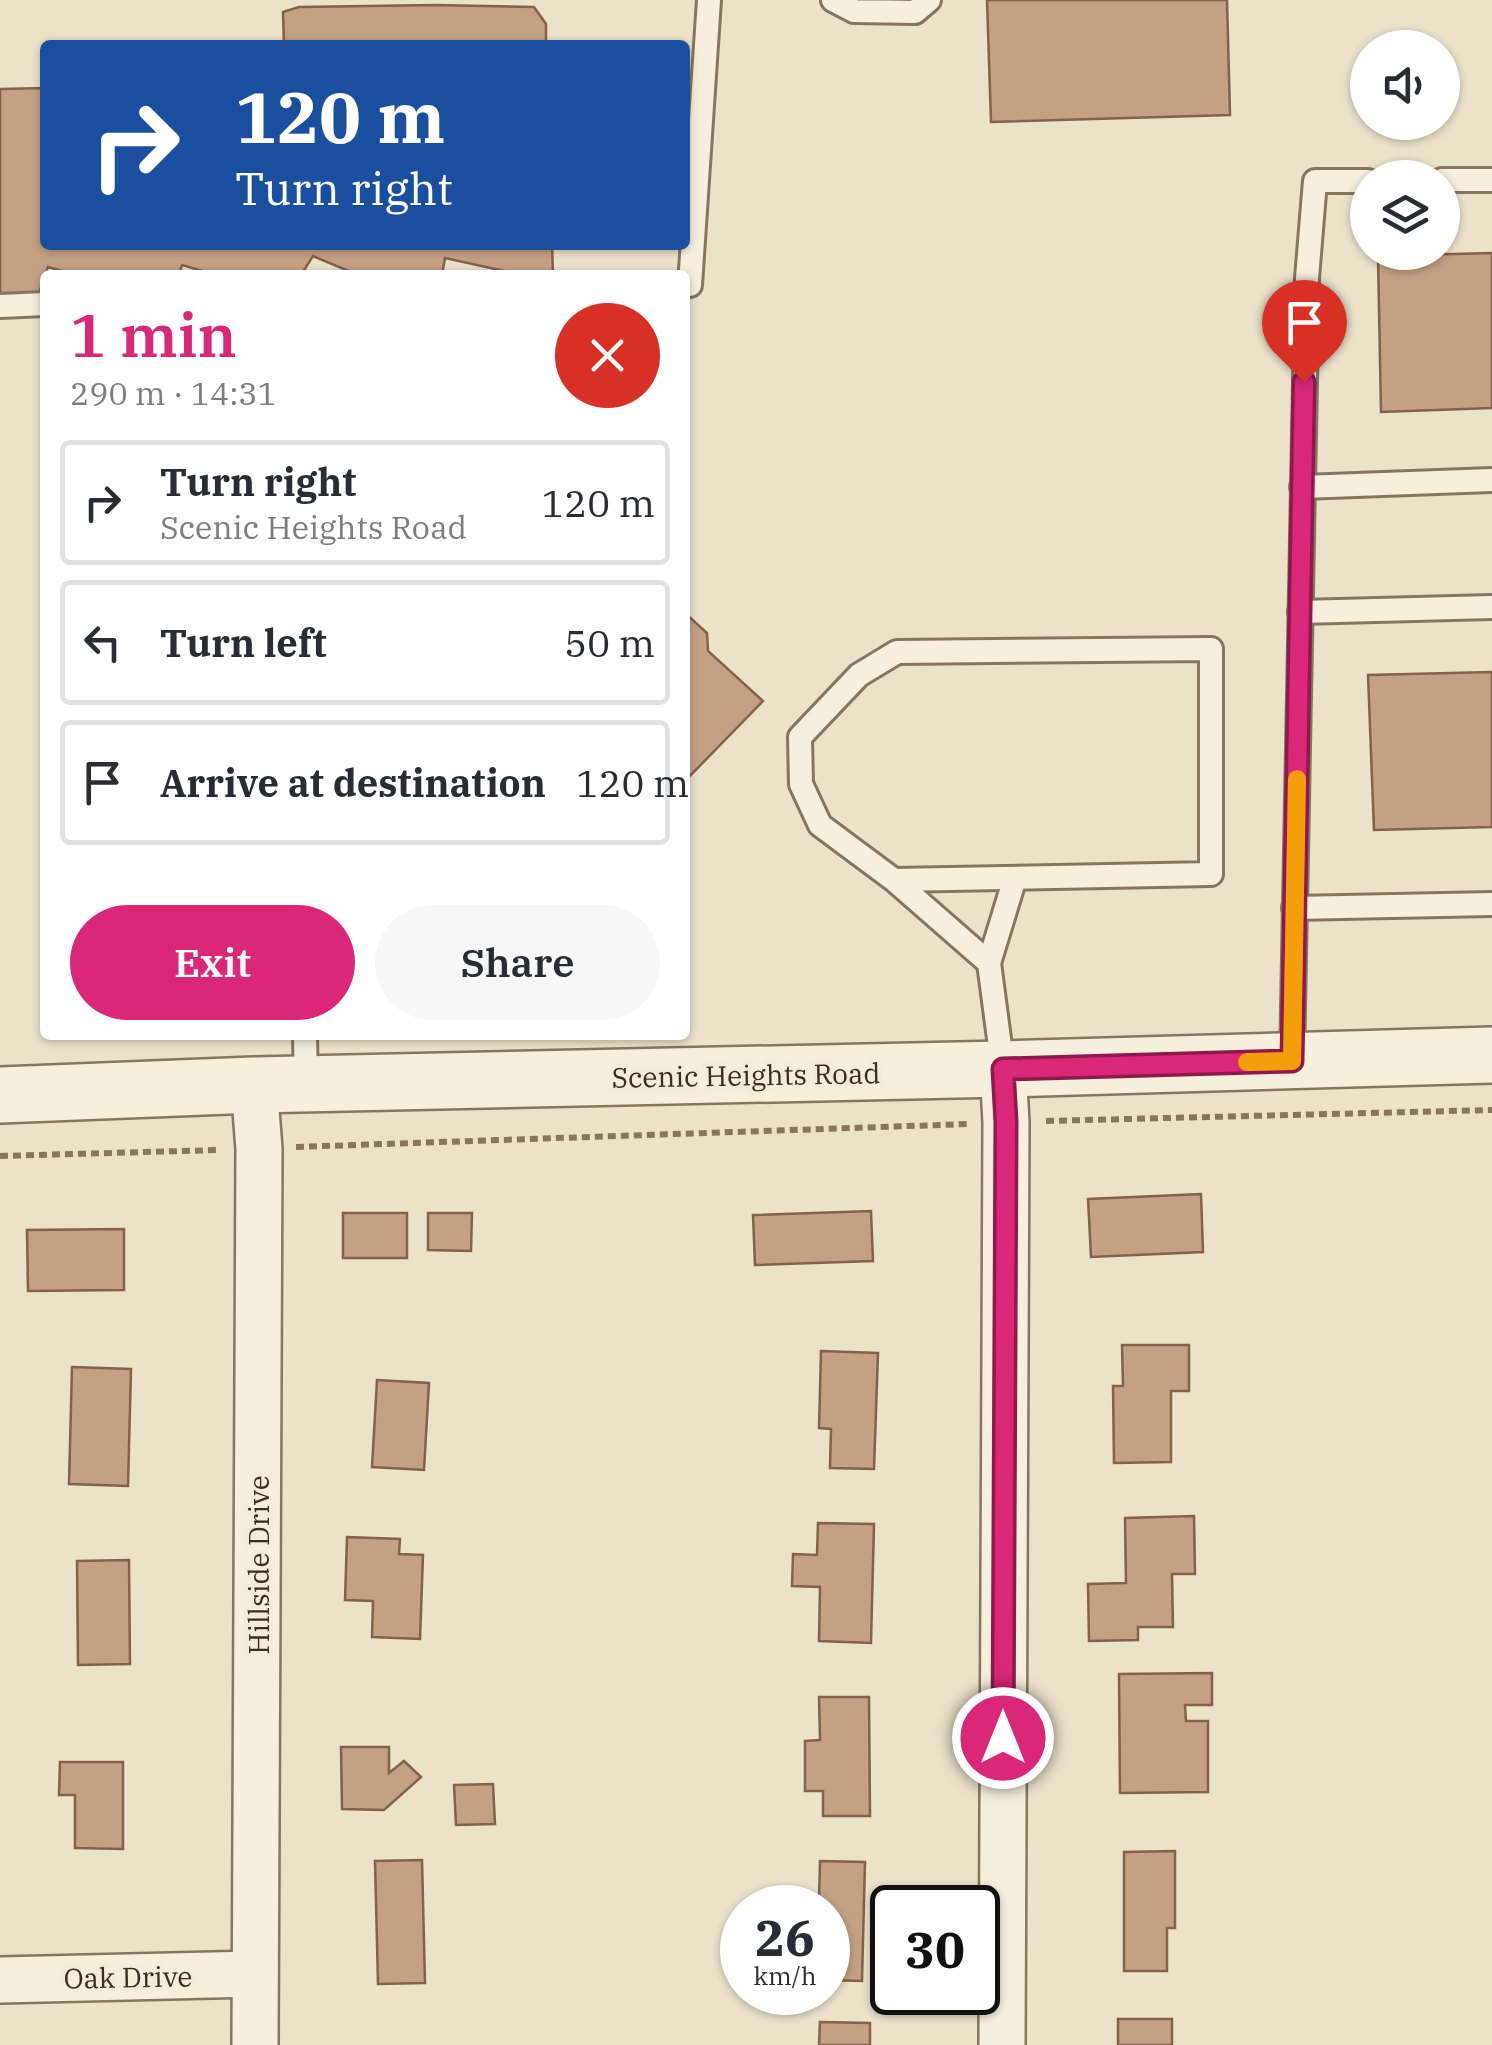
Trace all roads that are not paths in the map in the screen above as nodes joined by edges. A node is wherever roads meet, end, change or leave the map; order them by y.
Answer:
1 (708, 0) edge
2 (833, 0) edge
3 (929, 0) edge
4 (1350, 180) edge
5 (1460, 180) edge
6 (1492, 180) edge
7 (690, 285) edge
8 (40, 304) edge
9 (0, 306) edge
10 (1492, 480) edge
11 (1302, 487) junction
12 (1492, 608) edge
13 (1300, 612) junction
14 (1015, 878) junction
15 (894, 880) junction
16 (1492, 904) edge
17 (1294, 908) junction
18 (989, 963) junction
19 (1492, 1054) edge
20 (1292, 1061) junction
21 (288, 1068) edge
22 (0, 1095) edge
23 (1005, 1096) junction
24 (255, 1974) junction
25 (0, 1980) edge
26 (256, 2045) edge
27 (1002, 2045) edge

1 - 7 lane
2 - 3 lane
4 - 11 lane
5 - 6 lane
8 - 9 lane
10 - 11 lane
11 - 13 lane
12 - 13 lane
13 - 17 lane
14 - 15 lane
14 - 15 lane
14 - 18 lane
15 - 18 lane
16 - 17 lane
17 - 20 lane
18 - 23 lane
19 - 20 street, Scenic Heights Road
20 - 23 street, Scenic Heights Road
21 - 22 street, Scenic Heights Road
21 - 23 street, Scenic Heights Road
21 - 24 street, Hillside Drive
23 - 27 street
24 - 25 street, Oak Drive
24 - 26 street, Hillside Drive

